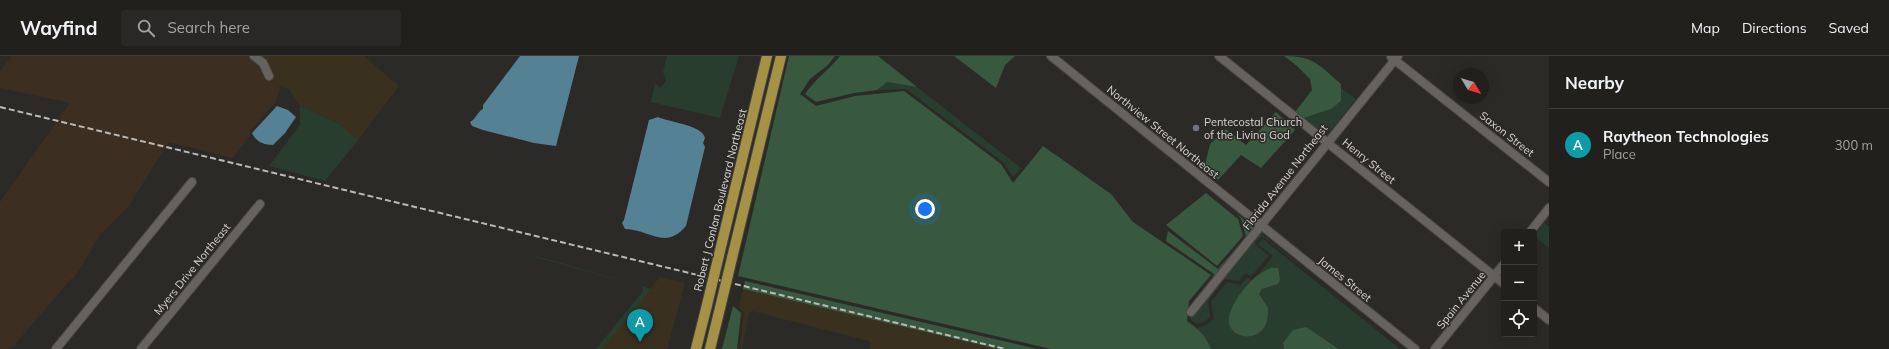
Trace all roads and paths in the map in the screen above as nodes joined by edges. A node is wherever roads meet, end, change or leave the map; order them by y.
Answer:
1 (254, 56) edge
2 (767, 56) edge
3 (781, 56) edge
4 (1051, 56) edge
5 (1219, 56) edge
6 (1394, 57) edge
7 (269, 76) dead end
8 (1327, 142) junction
9 (192, 182) dead end
10 (1549, 182) edge
11 (260, 204) dead end
12 (1549, 208) edge
13 (1261, 226) junction
14 (1532, 229) edge
15 (1503, 265) edge
16 (1494, 276) junction
17 (1501, 282) edge
18 (1537, 310) edge
19 (1191, 312) dead end
20 (1549, 320) edge
21 (56, 349) edge
22 (141, 349) edge
23 (696, 349) edge
24 (710, 349) edge
25 (1416, 349) edge
26 (1435, 349) edge

1 - 7 street
2 - 23 main road, Robert J Conlan Boulevard Northeast, bridge
3 - 24 main road, bridge
4 - 13 street, Northview Street Northeast
5 - 8 street, Henry Street
6 - 8 street, Florida Avenue Northeast
6 - 10 street, Saxon Street
8 - 13 street, Florida Avenue Northeast
8 - 16 street, Henry Street
9 - 21 street
11 - 22 street, Myers Drive Northeast
12 - 14 street
13 - 19 street, Florida Avenue Northeast
13 - 25 street, James Street
15 - 16 street, Spain Avenue
16 - 17 street, Henry Street
16 - 26 street, Spain Avenue
18 - 20 street

